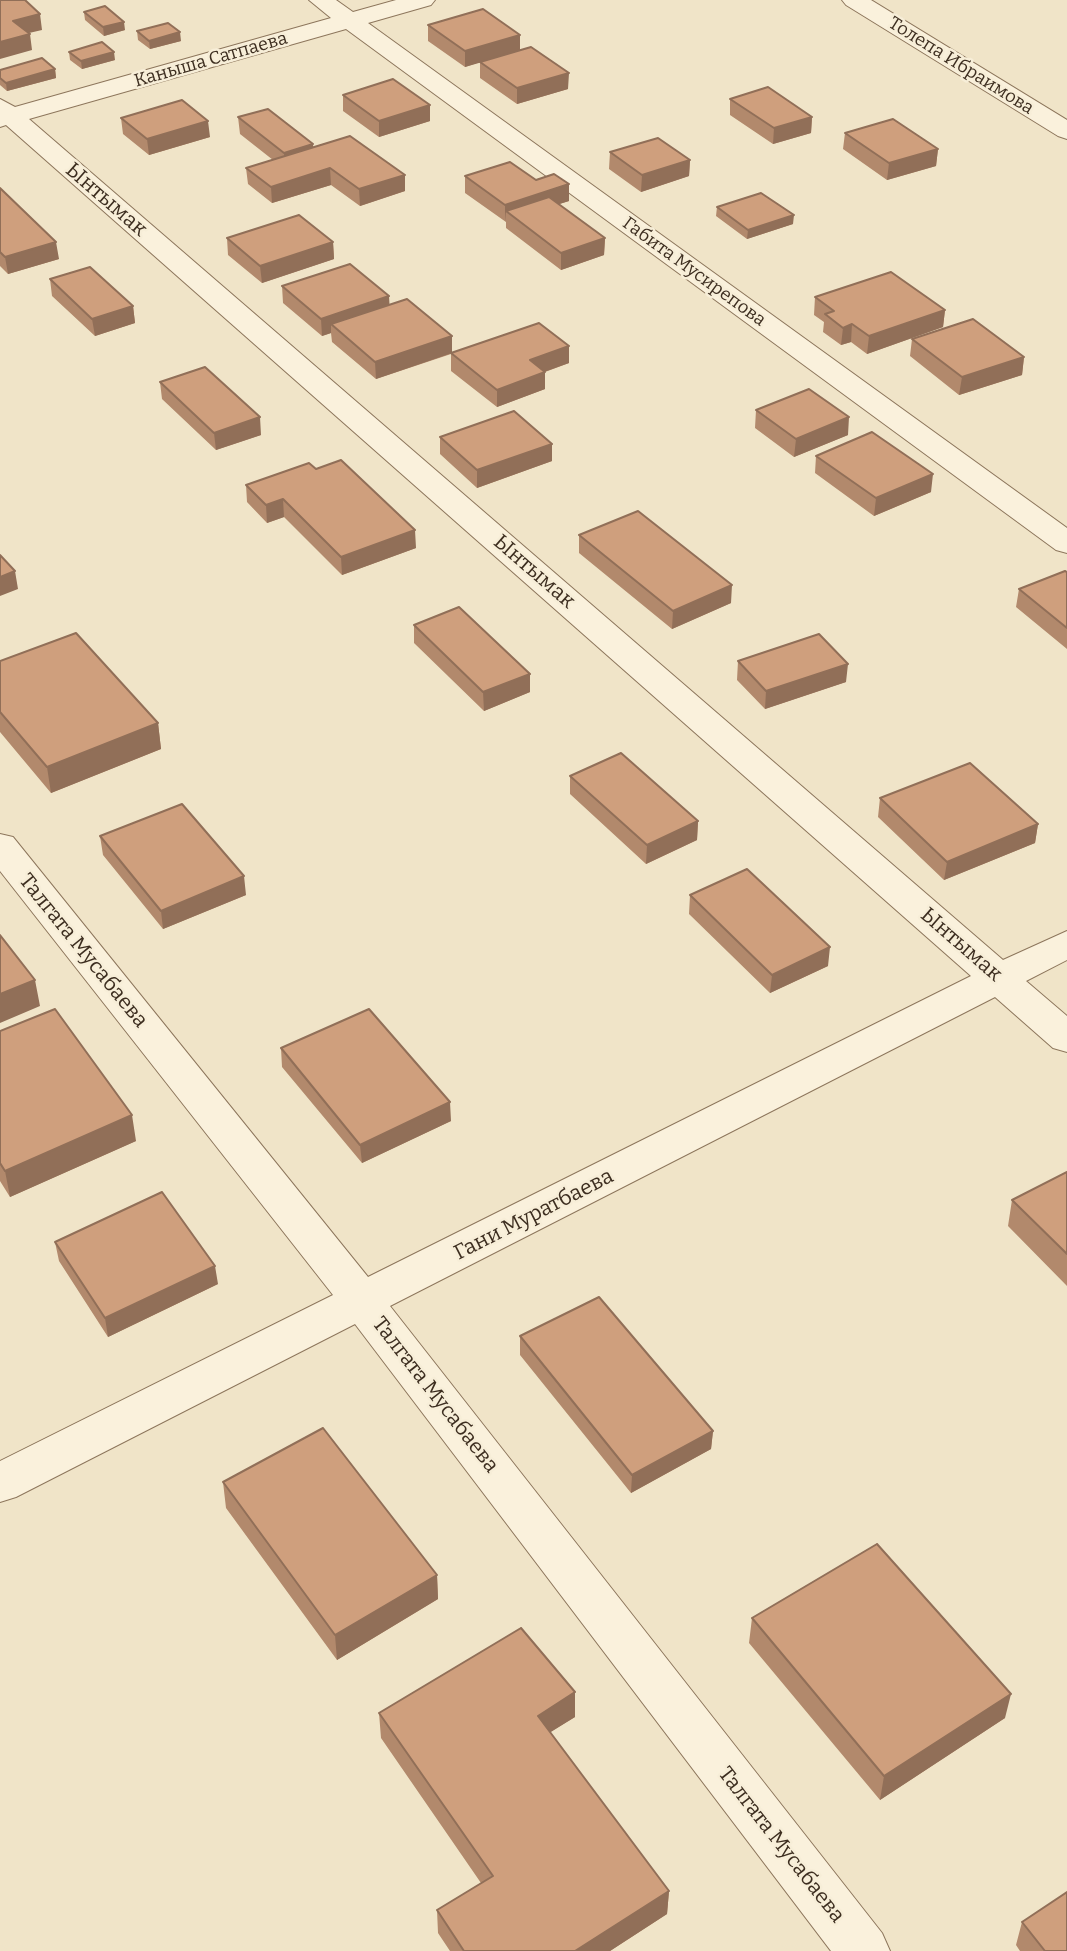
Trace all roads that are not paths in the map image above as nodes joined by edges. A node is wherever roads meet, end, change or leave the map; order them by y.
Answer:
1 (321, 0) edge
2 (423, 0) edge
3 (854, 0) edge
4 (349, 20) junction
5 (4, 114) edge
6 (1067, 131) edge
7 (1067, 543) edge
8 (0, 846) edge
9 (1067, 944) edge
10 (1001, 980) junction
11 (1067, 1038) edge
12 (363, 1302) junction
13 (0, 1483) edge
14 (863, 1951) edge

1 - 4 street, Габита Мусирепова
2 - 4 street, Каныша Сатпаева
3 - 6 street, Толепа Ибраимова
4 - 5 street, Каныша Сатпаева
4 - 7 street, Габита Мусирепова
5 - 10 street, Ынтымак
8 - 12 street, Талгата Мусабаева
9 - 10 street, Гани Муратбаева
10 - 11 street, Ынтымак
10 - 12 street, Гани Муратбаева
12 - 13 street, Гани Муратбаева
12 - 14 street, Талгата Мусабаева

